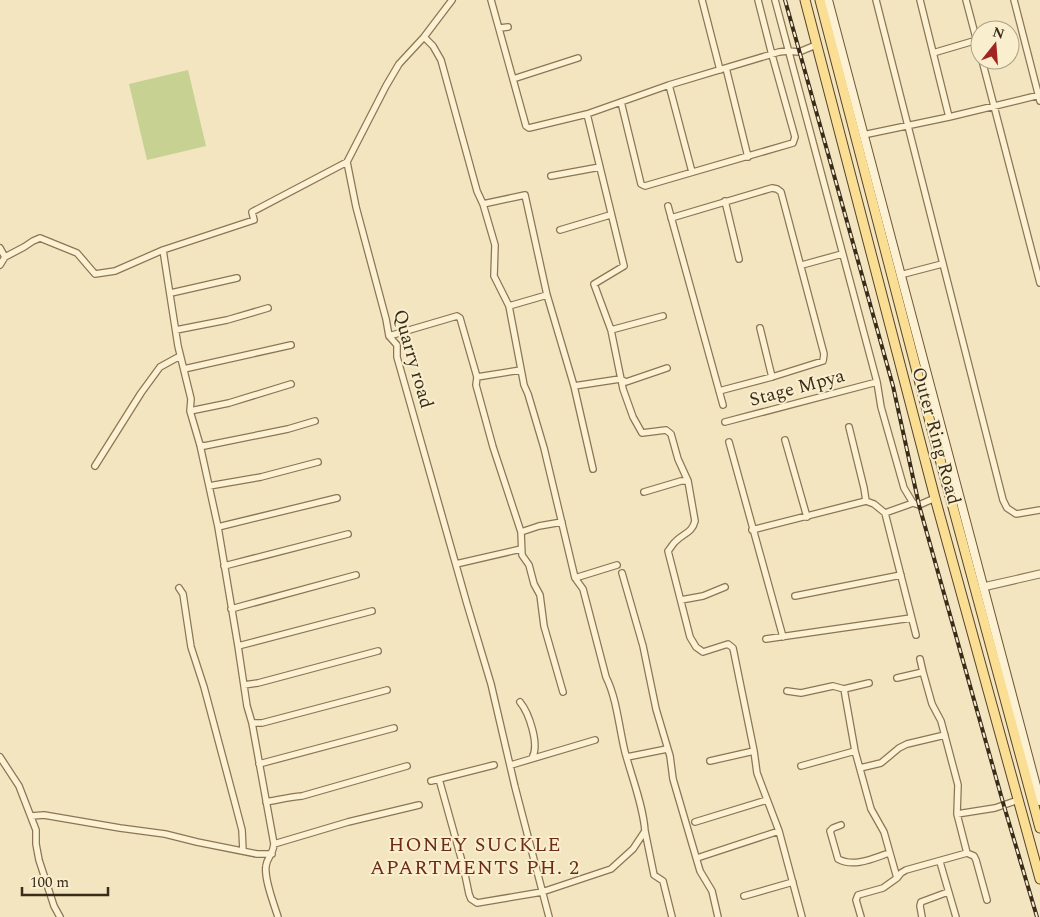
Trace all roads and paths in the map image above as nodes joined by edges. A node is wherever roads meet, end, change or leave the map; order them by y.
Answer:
1 (452, 0) edge
2 (491, 0) edge
3 (702, 0) edge
4 (758, 0) edge
5 (775, 0) edge
6 (804, 0) edge
7 (820, 0) edge
8 (828, 0) edge
9 (876, 0) edge
10 (920, 0) edge
11 (966, 0) edge
12 (1014, 0) edge
13 (971, 20) edge
14 (508, 27) dead end
15 (500, 28) junction
16 (424, 37) junction
17 (970, 42) edge
18 (816, 45) junction
19 (788, 50) junction
20 (933, 52) junction
21 (772, 55) junction
22 (578, 58) dead end
23 (723, 69) junction
24 (985, 70) edge
25 (513, 79) junction
26 (669, 85) junction
27 (1039, 97) edge
28 (621, 102) junction
29 (994, 107) junction
30 (587, 114) junction
31 (950, 117) junction
32 (907, 126) junction
33 (862, 135) junction
34 (748, 157) junction
35 (347, 162) junction
36 (600, 167) junction
37 (692, 172) junction
38 (551, 176) dead end
39 (725, 201) junction
40 (483, 204) junction
41 (668, 206) dead end
42 (610, 215) junction
43 (671, 218) junction
44 (560, 230) dead end
45 (0, 248) edge
46 (163, 250) junction
47 (842, 254) junction
48 (6, 257) junction
49 (739, 259) dead end
50 (942, 264) junction
51 (0, 265) edge
52 (802, 265) junction
53 (900, 275) junction
54 (237, 278) dead end
55 (1040, 283) edge
56 (171, 293) junction
57 (547, 295) junction
58 (509, 306) junction
59 (268, 308) dead end
60 (663, 316) dead end
61 (760, 328) dead end
62 (176, 330) junction
63 (611, 330) junction
64 (389, 336) junction
65 (291, 345) dead end
66 (180, 356) junction
67 (667, 368) dead end
68 (184, 369) junction
69 (521, 370) junction
70 (477, 377) junction
71 (772, 377) junction
72 (620, 380) junction
73 (877, 382) junction
74 (291, 384) dead end
75 (574, 386) junction
76 (719, 391) junction
77 (722, 405) dead end
78 (190, 410) junction
79 (315, 421) dead end
80 (725, 422) dead end
81 (849, 427) dead end
82 (785, 440) dead end
83 (729, 442) dead end
84 (200, 445) junction
85 (318, 462) dead end
86 (95, 466) dead end
87 (593, 469) dead end
88 (688, 481) junction
89 (208, 486) junction
90 (644, 492) dead end
91 (337, 498) dead end
92 (935, 498) junction
93 (866, 501) junction
94 (913, 503) junction
95 (1040, 510) edge
96 (885, 513) junction
97 (807, 517) junction
98 (562, 522) junction
99 (218, 527) junction
100 (752, 530) junction
101 (520, 532) junction
102 (348, 534) dead end
103 (521, 549) junction
104 (456, 564) junction
105 (617, 565) dead end
106 (224, 566) junction
107 (622, 574) dead end
108 (1040, 574) edge
109 (356, 575) dead end
110 (901, 575) junction
111 (575, 578) junction
112 (724, 587) dead end
113 (983, 587) junction
114 (179, 588) dead end
115 (795, 596) dead end
116 (681, 600) junction
117 (231, 609) junction
118 (372, 611) dead end
119 (911, 618) junction
120 (916, 635) dead end
121 (783, 637) junction
122 (766, 640) dead end
123 (238, 646) junction
124 (378, 651) dead end
125 (920, 659) dead end
126 (923, 672) junction
127 (897, 678) dead end
128 (869, 683) dead end
129 (244, 684) junction
130 (844, 688) junction
131 (386, 690) dead end
132 (787, 691) dead end
133 (563, 692) dead end
134 (520, 702) dead end
135 (252, 723) junction
136 (394, 728) dead end
137 (945, 734) junction
138 (595, 740) dead end
139 (1020, 740) junction
140 (668, 749) junction
141 (754, 751) junction
142 (855, 751) junction
143 (0, 757) edge
144 (627, 757) junction
145 (532, 758) junction
146 (710, 761) dead end
147 (259, 764) junction
148 (494, 765) dead end
149 (510, 765) junction
150 (407, 766) dead end
151 (801, 766) dead end
152 (860, 768) junction
153 (439, 779) junction
154 (431, 781) dead end
155 (767, 800) junction
156 (1018, 800) junction
157 (1040, 801) edge
158 (266, 802) junction
159 (419, 805) dead end
160 (957, 814) junction
161 (30, 816) junction
162 (695, 822) dead end
163 (841, 825) dead end
164 (1040, 828) edge
165 (645, 831) junction
166 (779, 831) junction
167 (274, 844) junction
168 (243, 851) junction
169 (889, 853) junction
170 (967, 853) junction
171 (272, 854) junction
172 (697, 858) junction
173 (940, 862) junction
174 (897, 878) junction
175 (1040, 879) edge
176 (793, 882) junction
177 (542, 892) junction
178 (948, 892) junction
179 (744, 896) dead end
180 (987, 900) dead end
181 (60, 917) edge
182 (278, 917) edge
183 (549, 917) edge
184 (672, 917) edge
185 (718, 917) edge
186 (802, 917) edge
187 (860, 917) edge
188 (922, 917) edge
189 (956, 917) edge

1 - 16 street
2 - 15 street
3 - 23 street
4 - 21 street
5 - 19 street
6 - 18 main road, Outer Ring Road
7 - 139 main road, Outer Ring Road
8 - 33 main road
9 - 32 street
10 - 20 street
11 - 13 street
12 - 27 street
14 - 15 street
15 - 25 street
16 - 35 street
16 - 40 street
17 - 20 street
18 - 19 street
18 - 92 main road, Outer Ring Road
19 - 21 street
19 - 47 street
20 - 31 street
21 - 23 street
21 - 34 street
22 - 25 street
23 - 26 street
23 - 34 street
24 - 29 street
25 - 30 street
26 - 28 street
26 - 37 street
27 - 29 street
28 - 30 street
28 - 37 street
29 - 31 street
29 - 55 street
30 - 36 street
31 - 32 street
32 - 33 street
32 - 50 street
33 - 53 main road
34 - 37 street
35 - 46 street
35 - 64 street, Quarry road
36 - 38 street
36 - 42 street
39 - 43 street
39 - 49 street
39 - 52 street
40 - 57 street
40 - 58 street
41 - 43 street
42 - 44 street
42 - 63 street
43 - 76 street
45 - 48 street
46 - 48 street
46 - 56 street
47 - 52 street
47 - 73 street
48 - 51 street
50 - 53 street
50 - 95 street
52 - 71 street
53 - 113 main road
54 - 56 street
56 - 62 street
57 - 58 street
57 - 75 street
58 - 69 street
59 - 62 street
60 - 63 street
61 - 71 street
62 - 66 street
63 - 72 street
64 - 70 street
64 - 104 street, Quarry road
65 - 68 street
66 - 68 street
66 - 86 street
67 - 72 street
68 - 78 street
69 - 70 street
69 - 98 street
70 - 101 street
71 - 76 street
72 - 75 street
72 - 88 street
73 - 80 street, Stage Mpya
73 - 94 street
74 - 78 street
75 - 87 street
76 - 77 street
78 - 84 street
79 - 84 street
81 - 93 street
82 - 97 street
83 - 100 street
84 - 89 street
85 - 89 street
88 - 90 street
88 - 116 street
89 - 99 street
91 - 99 street
92 - 94 street
92 - 156 main road, Outer Ring Road
93 - 96 street
93 - 97 street
94 - 96 street
96 - 110 street
97 - 100 street
98 - 101 street
98 - 111 street
99 - 106 street
100 - 121 street
101 - 103 street
102 - 106 street
103 - 104 street
103 - 133 street
104 - 149 street, Quarry road
105 - 111 street
106 - 117 street
107 - 140 street
108 - 113 street
109 - 117 street
110 - 115 street
110 - 119 street
111 - 144 street
112 - 116 street
113 - 139 main road
114 - 168 street
116 - 141 street
117 - 123 street
118 - 123 street
119 - 120 street
119 - 121 street
121 - 122 street
123 - 129 street
124 - 129 street
125 - 126 street
126 - 127 street
126 - 137 street
128 - 130 street
129 - 135 street
130 - 132 street
130 - 142 street
131 - 135 street
134 - 145 street
135 - 147 street
136 - 147 street
137 - 152 street
137 - 160 street
138 - 145 street
139 - 157 main road
139 - 164 main road, Outer Ring Road
140 - 144 street
140 - 172 street
141 - 146 street
141 - 155 street
142 - 151 street
142 - 152 street
143 - 161 street
144 - 165 street
145 - 149 street
147 - 158 street
148 - 153 street
149 - 177 street, Quarry road
150 - 158 street
152 - 169 street
153 - 154 street
153 - 177 street
155 - 162 street
155 - 166 street
156 - 160 street
156 - 175 main road, Outer Ring Road
158 - 167 street
159 - 167 street
160 - 170 street
161 - 168 street
161 - 181 street
163 - 169 street
165 - 177 street
165 - 184 street
166 - 172 street
166 - 176 street
167 - 171 street
168 - 171 street
169 - 174 street
170 - 173 street
170 - 180 street
171 - 182 street
172 - 185 street
173 - 174 street
173 - 178 street
174 - 187 street
176 - 179 street
176 - 186 street
177 - 183 street, Quarry road
178 - 188 street
178 - 189 street

